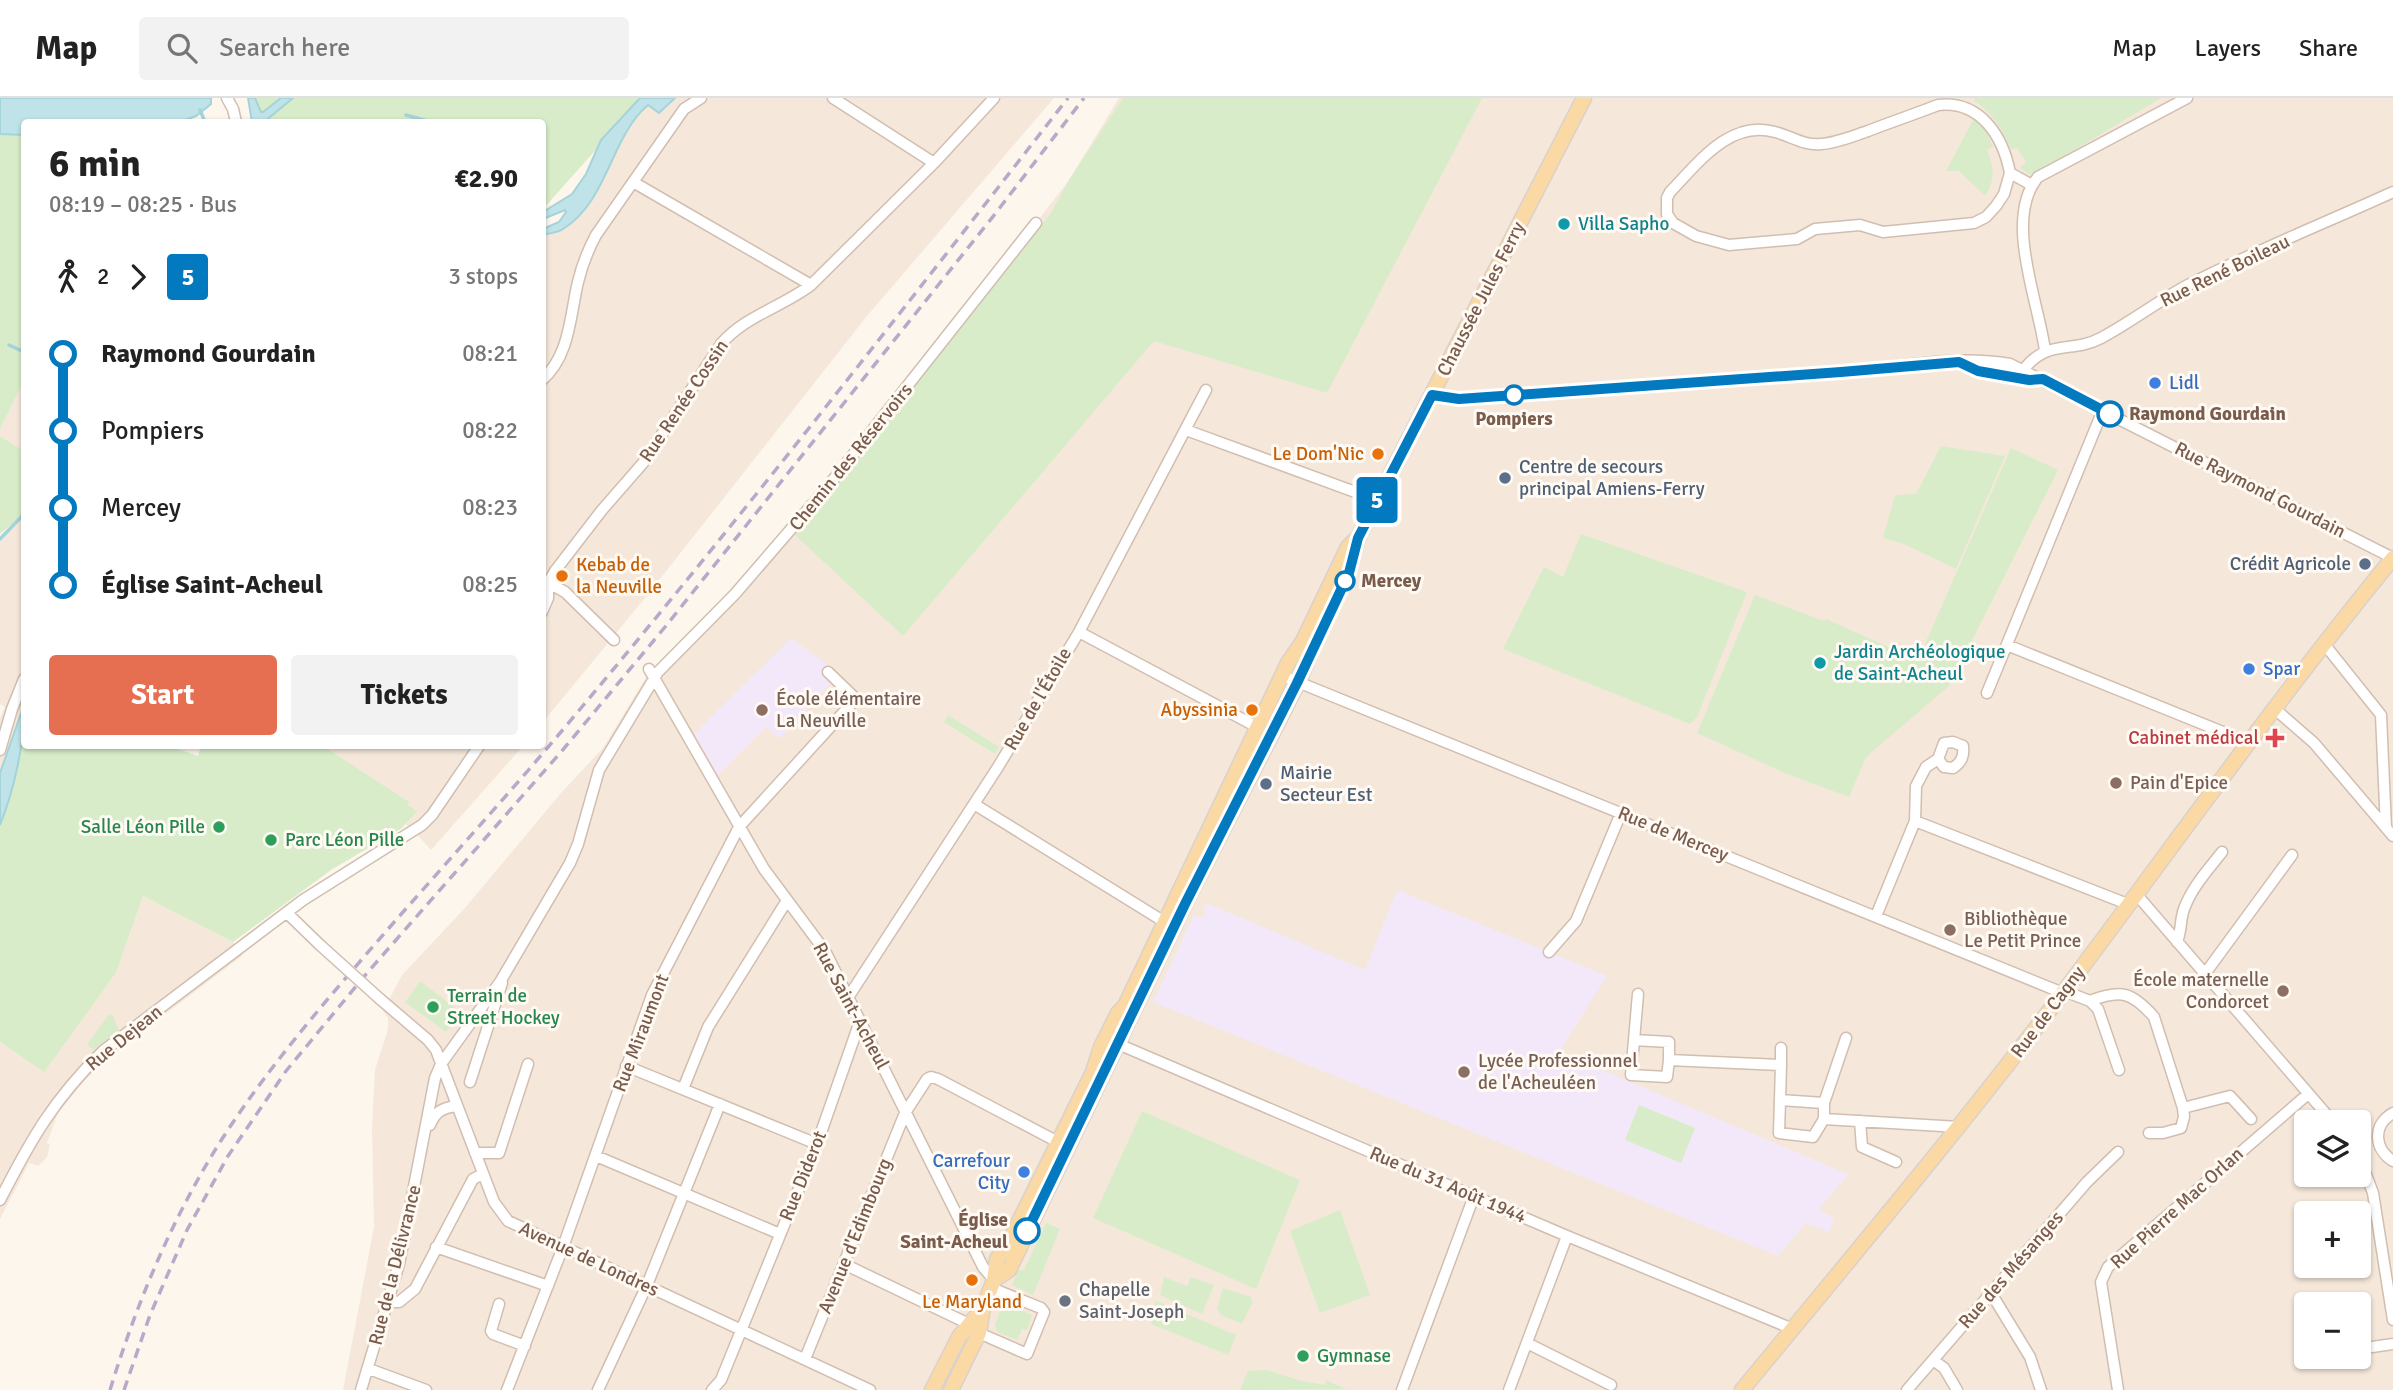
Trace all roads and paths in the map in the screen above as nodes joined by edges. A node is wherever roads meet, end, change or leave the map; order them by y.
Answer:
1 (227, 98) edge
2 (701, 98) edge
3 (833, 98) edge
4 (994, 98) edge
5 (1584, 98) edge
6 (2187, 98) edge
7 (235, 119) edge
8 (934, 163) junction
9 (2010, 173) junction
10 (634, 182) junction
11 (2032, 185) junction
12 (2393, 192) edge
13 (1036, 223) dead end
14 (811, 285) junction
15 (2045, 351) junction
16 (2024, 369) junction
17 (546, 376) edge
18 (1206, 390) dead end
19 (1432, 395) junction
20 (2103, 410) junction
21 (1186, 430) junction
22 (1377, 500) junction
23 (1358, 538) junction
24 (2393, 558) edge
25 (546, 580) edge
26 (546, 582) edge
27 (1079, 632) junction
28 (614, 640) dead end
29 (2007, 645) junction
30 (2325, 645) junction
31 (828, 672) dead end
32 (651, 675) junction
33 (1283, 676) junction
34 (1297, 683) junction
35 (21, 686) edge
36 (1987, 693) dead end
37 (2275, 709) junction
38 (1259, 728) junction
39 (2250, 743) junction
40 (478, 749) edge
41 (0, 750) edge
42 (1938, 759) dead end
43 (974, 804) junction
44 (1621, 813) junction
45 (1915, 821) junction
46 (739, 827) junction
47 (2390, 832) edge
48 (2222, 852) dead end
49 (2292, 855) dead end
50 (2133, 900) junction
51 (786, 902) junction
52 (287, 913) junction
53 (1876, 916) junction
54 (1163, 921) junction
55 (2178, 942) junction
56 (1549, 952) dead end
57 (2204, 975) junction
58 (500, 982) junction
59 (2063, 992) junction
60 (1638, 994) dead end
61 (849, 996) junction
62 (2090, 1001) junction
63 (862, 1022) junction
64 (1846, 1038) dead end
65 (1634, 1040) junction
66 (1112, 1041) junction
67 (1781, 1048) dead end
68 (1669, 1059) junction
69 (441, 1064) junction
70 (528, 1064) dead end
71 (1781, 1065) junction
72 (626, 1066) junction
73 (2119, 1070) dead end
74 (470, 1082) dead end
75 (683, 1089) junction
76 (2308, 1094) junction
77 (1780, 1100) junction
78 (1824, 1103) junction
79 (720, 1104) junction
80 (456, 1106) junction
81 (2183, 1108) junction
82 (2322, 1110) edge
83 (905, 1113) junction
84 (2393, 1113) edge
85 (1824, 1119) junction
86 (2251, 1119) dead end
87 (1860, 1121) junction
88 (1959, 1127) junction
89 (2149, 1133) dead end
90 (425, 1138) junction
91 (1058, 1142) junction
92 (817, 1144) junction
93 (2118, 1152) dead end
94 (2382, 1152) junction
95 (475, 1153) junction
96 (2371, 1155) edge
97 (596, 1156) junction
98 (2393, 1161) edge
99 (1896, 1162) dead end
100 (483, 1174) junction
101 (2370, 1187) edge
102 (684, 1193) junction
103 (1474, 1196) junction
104 (0, 1200) edge
105 (780, 1234) junction
106 (1567, 1236) junction
107 (436, 1247) junction
108 (563, 1247) junction
109 (844, 1264) junction
110 (993, 1284) junction
111 (647, 1285) junction
112 (548, 1286) junction
113 (1991, 1293) junction
114 (389, 1302) junction
115 (499, 1304) dead end
116 (2393, 1320) edge
117 (742, 1328) junction
118 (974, 1328) junction
119 (1793, 1329) junction
120 (1527, 1343) junction
121 (2393, 1344) edge
122 (525, 1346) junction
123 (2372, 1347) dead end
124 (805, 1359) junction
125 (1933, 1360) junction
126 (369, 1369) junction
127 (1611, 1385) dead end
128 (361, 1390) edge
129 (426, 1390) edge
130 (507, 1390) edge
131 (598, 1390) edge
132 (712, 1390) edge
133 (870, 1390) edge
134 (932, 1390) edge
135 (951, 1390) edge
136 (1402, 1390) edge
137 (1510, 1390) edge
138 (1742, 1390) edge
139 (1907, 1390) edge
140 (1957, 1390) edge
141 (2041, 1390) edge
142 (2118, 1390) edge

1 - 7 street
2 - 10 street
3 - 8 street
4 - 8 street, Rue Renée Cossin
5 - 19 main road, Chaussée Jules Ferry
6 - 11 street
8 - 14 street, Rue Renée Cossin
9 - 9 street
9 - 11 street
10 - 14 street
10 - 17 street
11 - 15 street
12 - 15 street, Rue René Boileau
13 - 32 street, Chemin des Réservoirs
14 - 25 street, Rue Renée Cossin
15 - 16 street
16 - 19 street, Rue Raymond Gourdain
16 - 20 street, Rue Raymond Gourdain
18 - 21 street, Rue de l'Étoile
19 - 22 main road, Chaussée Jules Ferry
20 - 24 street, Rue Raymond Gourdain
20 - 29 street
21 - 22 street
21 - 27 street, Rue de l'Étoile
22 - 23 main road, Chaussée Jules Ferry
23 - 33 main road, Chaussée Jules Ferry
23 - 34 main road, Chaussée Jules Ferry
24 - 30 main road, Rue de Cagny
26 - 28 street
27 - 38 street
27 - 43 street, Rue de l'Étoile
29 - 36 street
29 - 39 street
30 - 37 main road, Rue de Cagny
30 - 47 street
31 - 46 street, Rue Miraumont
32 - 46 street, Rue Saint-Acheul
32 - 58 street, Rue de la Délivrance
33 - 34 street, Rue de Mercey
33 - 38 main road, Chaussée Jules Ferry
34 - 44 street, Rue de Mercey
34 - 66 main road, Chaussée Jules Ferry
35 - 41 street
37 - 39 main road, Rue de Cagny
37 - 47 street
38 - 54 main road, Chaussée Jules Ferry
39 - 50 main road, Rue de Cagny
40 - 52 street, Rue Dejean
42 - 45 street
43 - 54 street
43 - 61 street, Rue de l'Étoile
44 - 53 street, Rue de Mercey
44 - 56 street
45 - 50 street
45 - 53 street
46 - 51 street, Rue Saint-Acheul
46 - 72 street, Rue Miraumont
48 - 55 street
49 - 57 street
50 - 55 street
50 - 59 main road, Rue de Cagny
51 - 61 street, Rue Saint-Acheul
51 - 75 street
52 - 69 street, Avenue de Londres, bridge
52 - 104 street, Rue Dejean
53 - 59 street, Rue de Mercey
54 - 66 main road, Chaussée Jules Ferry
55 - 57 street
57 - 76 street
58 - 69 street, Rue de la Délivrance
58 - 74 street
59 - 62 street, Rue de Mercey
59 - 88 main road, Rue de Cagny
60 - 65 street
61 - 63 street, Rue Saint-Acheul
62 - 73 street
62 - 81 street
63 - 83 street, Rue Saint-Acheul
63 - 92 street, Rue Diderot
64 - 78 street
65 - 68 street
65 - 68 street
66 - 91 main road
66 - 103 street, Rue du 31 Août 1944
66 - 110 main road, Chaussée Jules Ferry
67 - 71 street
68 - 71 street
69 - 80 street, Avenue de Londres
69 - 90 street, Rue de la Délivrance
70 - 95 street
71 - 77 street
72 - 75 street
72 - 97 street, Rue Miraumont
75 - 79 street
76 - 82 street
76 - 142 street, Rue Pierre Mac Orlan
77 - 78 street
77 - 85 street
78 - 85 street
79 - 92 street
79 - 102 street
80 - 90 street, Rue de la Délivrance
80 - 95 street, Avenue de Londres
81 - 86 street
81 - 89 street
83 - 91 street, Avenue d'Edimbourg
83 - 109 street, Avenue d'Edimbourg
83 - 110 street, Rue Saint-Acheul
84 - 94 street
85 - 87 street
87 - 88 street
87 - 99 street
88 - 119 main road, Rue de Cagny
90 - 114 street, Rue de la Délivrance
91 - 110 main road
92 - 105 street, Rue Diderot
93 - 113 street, Rue des Mésanges
94 - 96 street
94 - 98 street
95 - 100 street, Avenue de Londres
97 - 102 street
97 - 108 street, Rue Miraumont
100 - 107 street
100 - 108 street, Avenue de Londres
101 - 116 street
102 - 105 street
102 - 111 street
103 - 106 street, Rue du 31 Août 1944
103 - 136 street
105 - 117 street, Rue Diderot
106 - 119 street, Rue du 31 Août 1944
106 - 120 street
107 - 112 street
107 - 114 street
108 - 111 street, Avenue de Londres
108 - 112 street, Rue Miraumont
109 - 118 street
109 - 124 street, Avenue d'Edimbourg
110 - 118 main road, Chaussée Jules Ferry
110 - 118 street
111 - 117 street, Avenue de Londres
111 - 131 street
112 - 122 street, Rue Miraumont
113 - 125 street, Rue des Mésanges
113 - 141 street
114 - 126 street, Rue de la Délivrance
115 - 122 street
117 - 124 street, Avenue de Londres
117 - 132 street, Rue Diderot
118 - 134 main road, Chaussée Jules Ferry
118 - 135 main road, Chaussée Jules Ferry
119 - 138 main road, Rue de Cagny
120 - 127 street
120 - 137 street
121 - 123 street
122 - 130 street, Rue Miraumont
124 - 133 street, Avenue de Londres
125 - 139 street, Rue des Mésanges
125 - 140 street
126 - 128 street, Rue de la Délivrance
126 - 129 street

